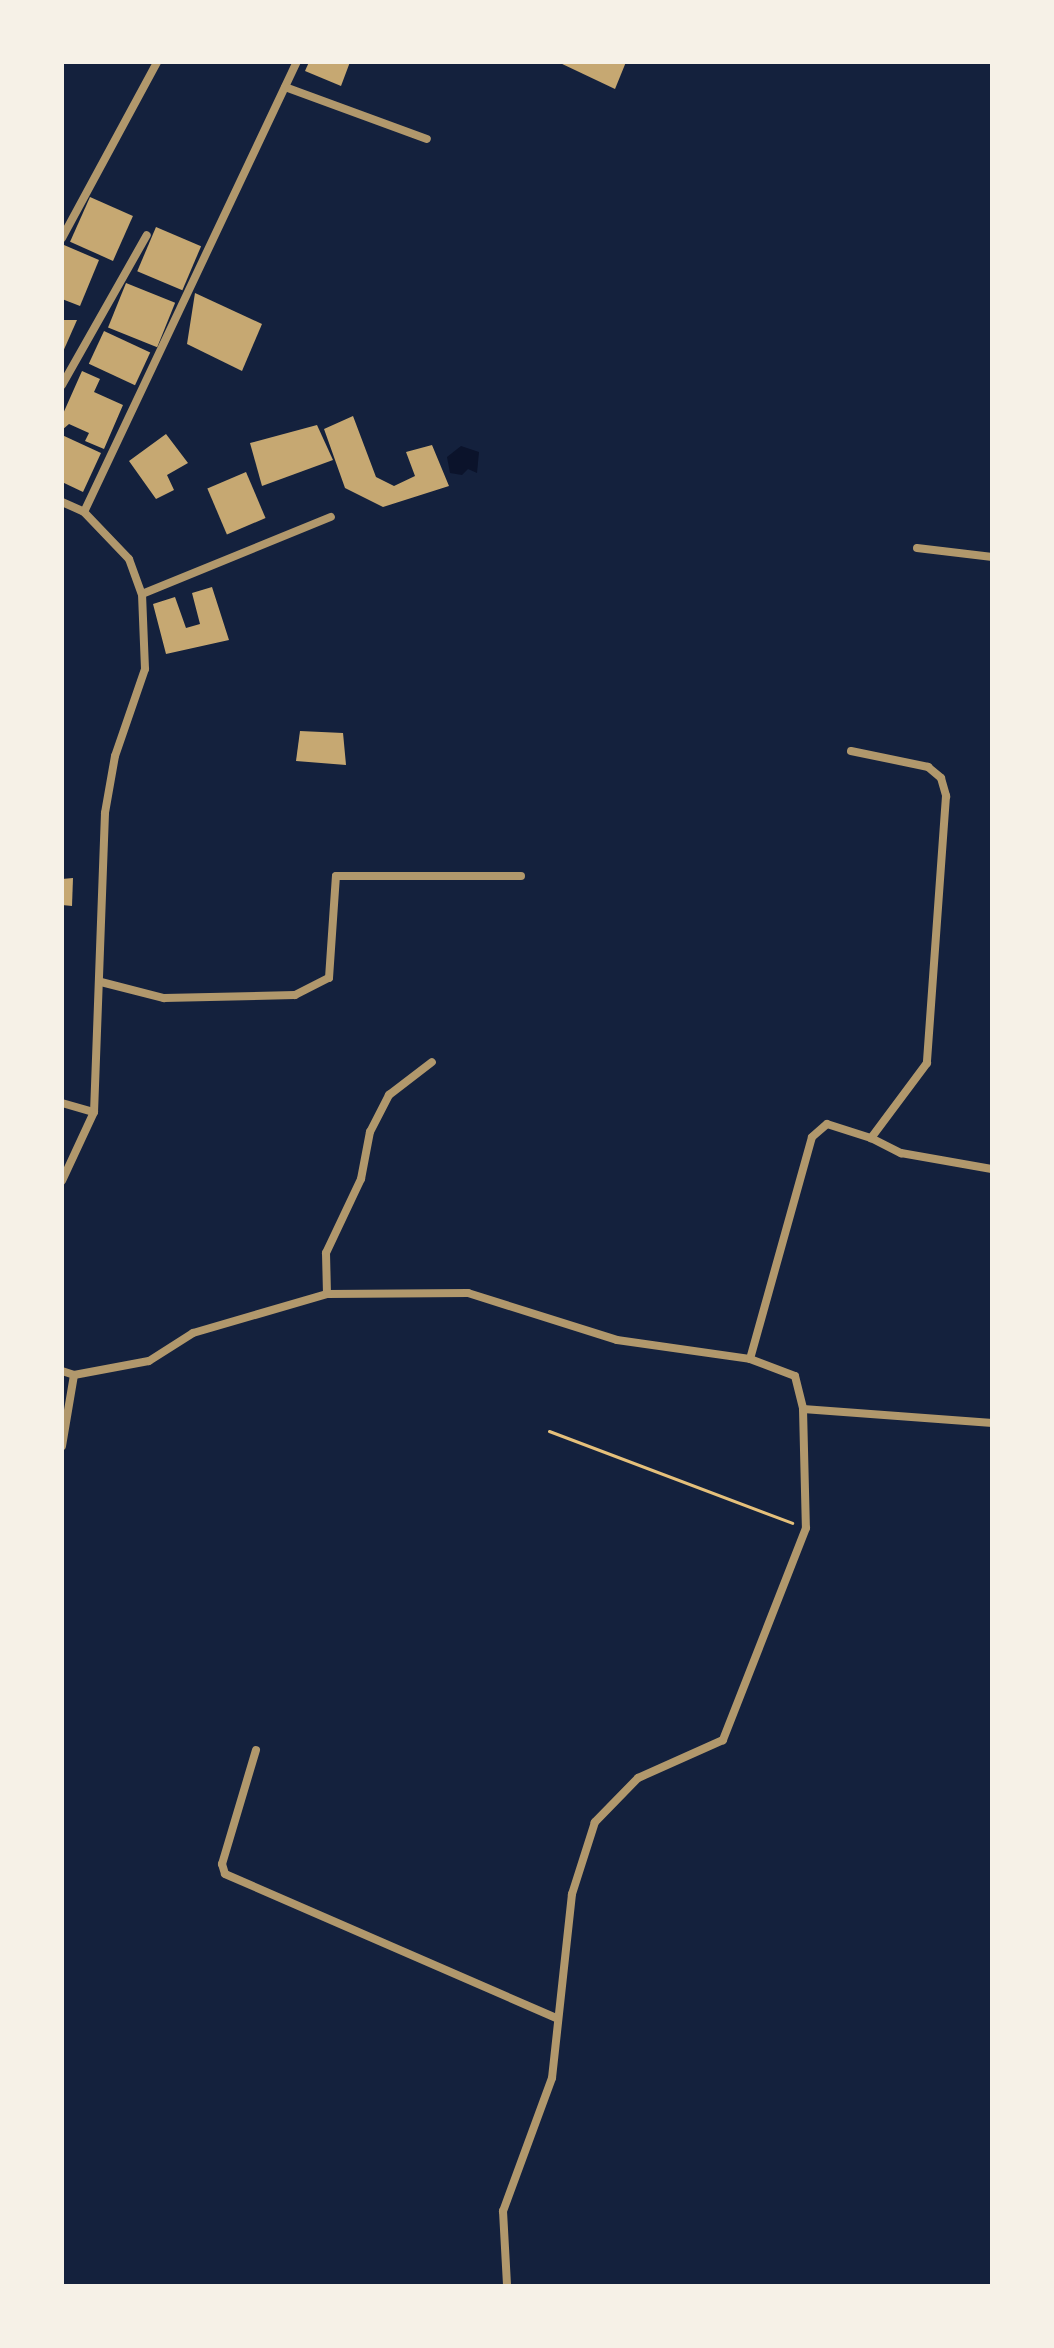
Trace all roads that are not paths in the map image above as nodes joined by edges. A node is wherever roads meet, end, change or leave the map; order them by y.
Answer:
1 (157, 62) edge
2 (297, 62) edge
3 (285, 87) junction
4 (427, 139) dead end
5 (147, 235) dead end
6 (62, 238) edge
7 (62, 385) edge
8 (62, 502) edge
9 (84, 512) junction
10 (331, 517) dead end
11 (917, 548) dead end
12 (992, 557) edge
13 (142, 594) junction
14 (851, 751) dead end
15 (521, 876) dead end
16 (101, 982) junction
17 (432, 1062) dead end
18 (62, 1103) edge
19 (94, 1112) junction
20 (871, 1138) junction
21 (992, 1169) edge
22 (62, 1181) edge
23 (327, 1294) junction
24 (750, 1359) junction
25 (62, 1371) edge
26 (74, 1375) junction
27 (803, 1409) junction
28 (992, 1423) edge
29 (62, 1446) edge
30 (256, 1750) dead end
31 (558, 2019) junction
32 (507, 2286) edge

1 - 6 street
2 - 3 street
3 - 4 street
3 - 9 street
5 - 7 street
8 - 9 street
9 - 13 street
10 - 13 street
11 - 12 street
13 - 16 street
14 - 20 street
15 - 16 street
16 - 19 street
17 - 23 street
18 - 19 street
19 - 22 street
20 - 21 street
20 - 24 street
23 - 24 street
23 - 26 street
24 - 27 street
25 - 26 street
26 - 29 street
27 - 28 street
27 - 31 street
30 - 31 street
31 - 32 street

